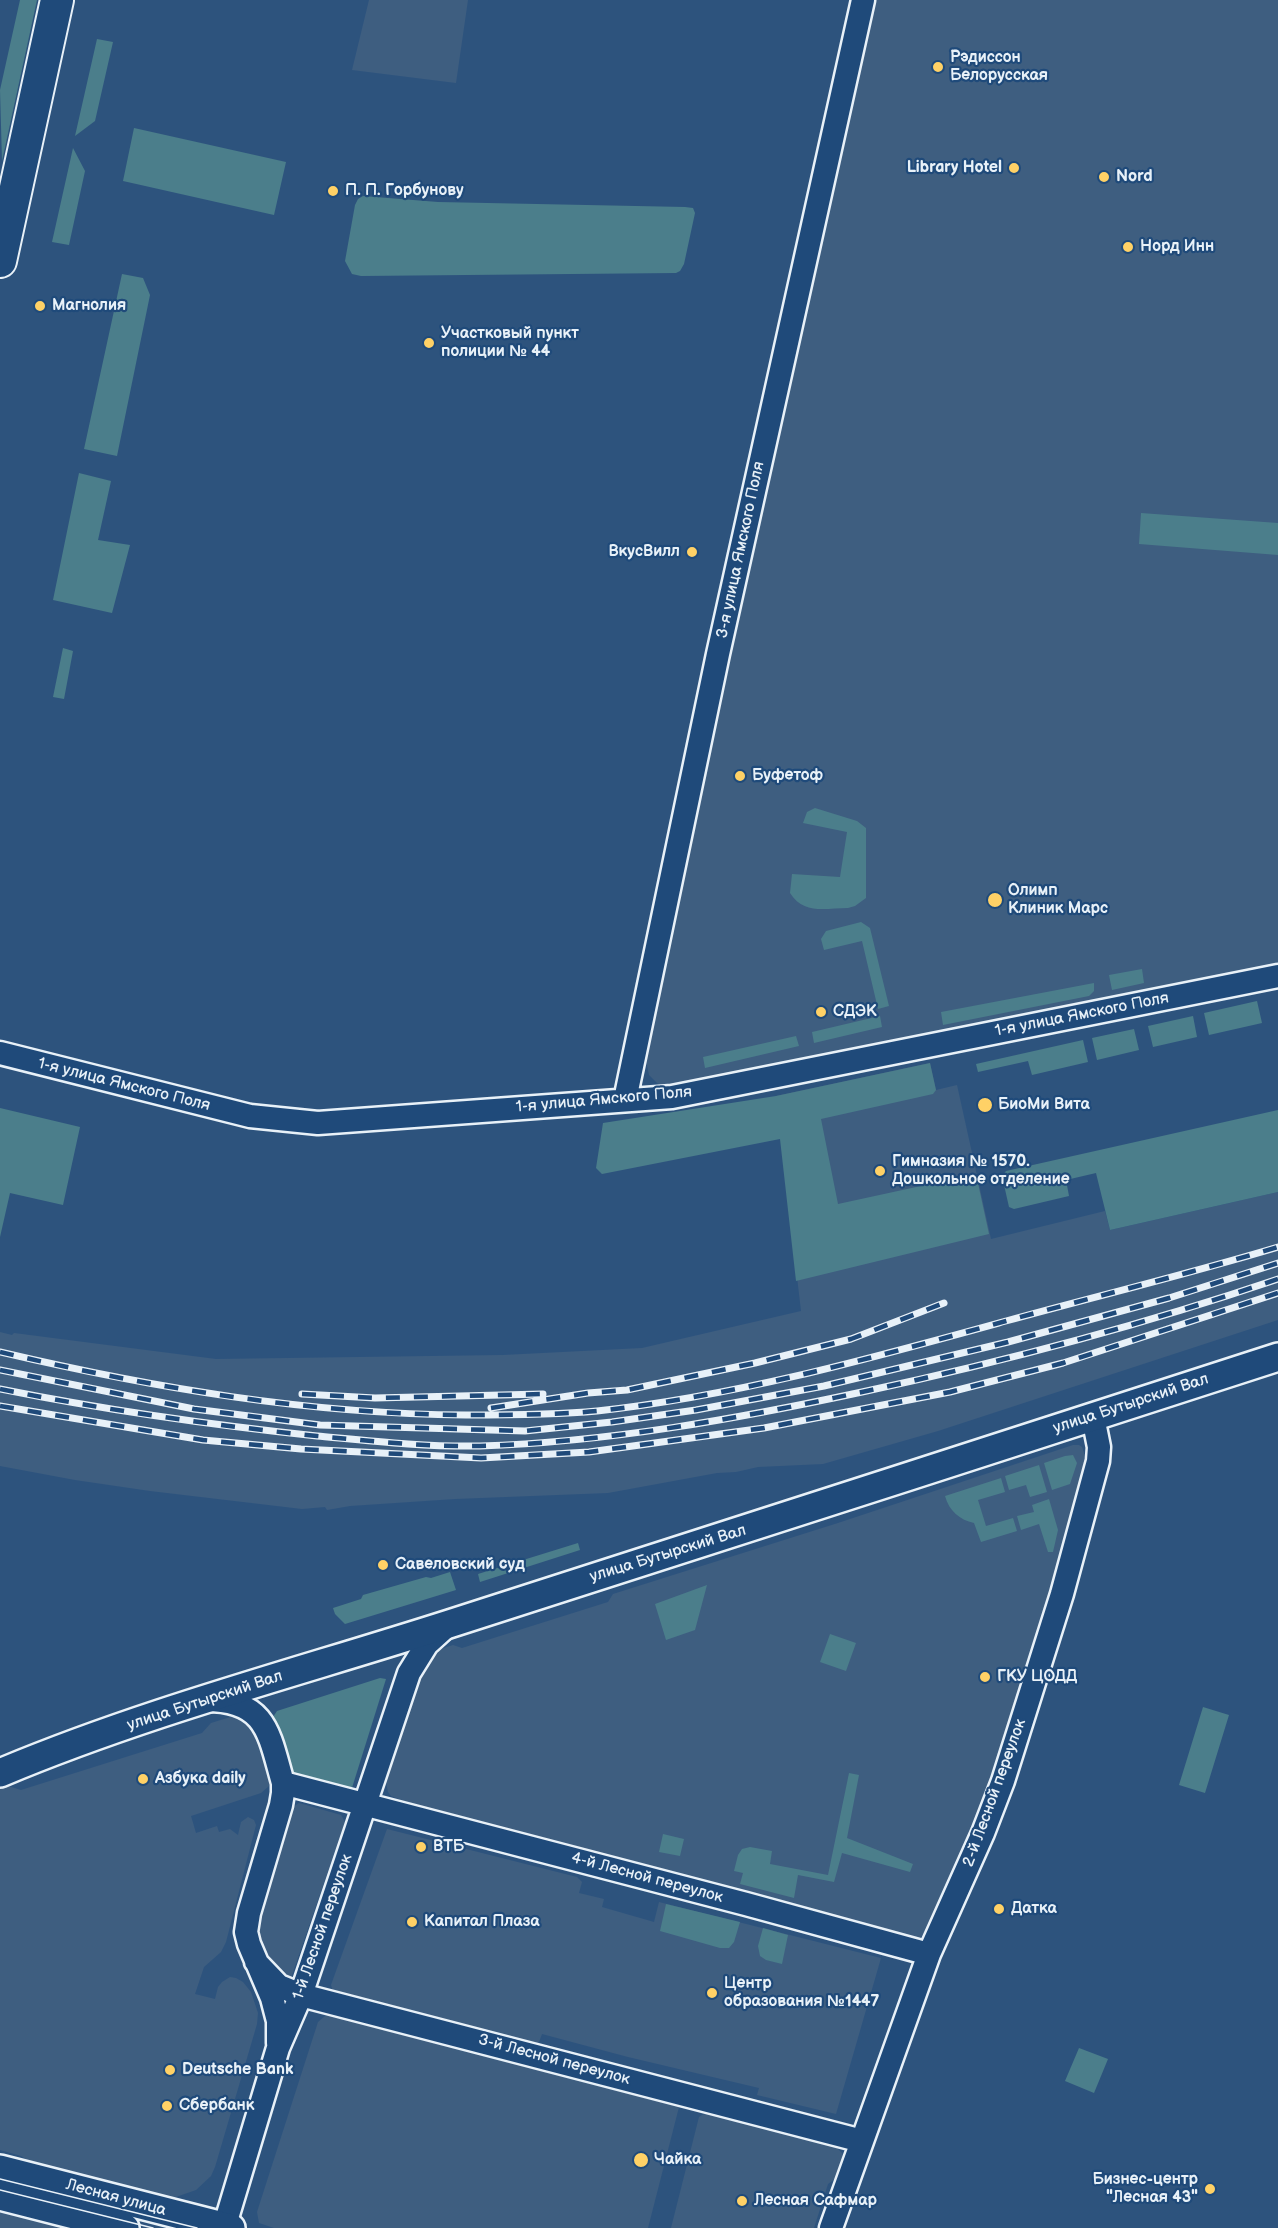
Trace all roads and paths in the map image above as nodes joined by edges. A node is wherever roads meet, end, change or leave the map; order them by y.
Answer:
1 (57, 0) edge
2 (863, 0) edge
3 (0, 261) edge
4 (1278, 976) edge
5 (0, 1053) edge
6 (625, 1100) junction
7 (1278, 1357) edge
8 (1093, 1417) junction
9 (449, 1624) junction
10 (204, 1700) junction
11 (58, 1749) junction
12 (0, 1756) edge
13 (0, 1773) edge
14 (283, 1784) junction
15 (364, 1804) junction
16 (929, 1954) junction
17 (256, 1962) junction
18 (301, 1995) junction
19 (278, 2048) junction
20 (862, 2140) junction
21 (0, 2169) edge
22 (0, 2196) edge
23 (136, 2216) edge
24 (227, 2227) edge
25 (125, 2228) edge
26 (831, 2228) edge

1 - 3 main road
2 - 6 street, 3-я улица Ямского Поля
4 - 6 street, 1-я улица Ямского Поля
5 - 6 street, 1-я улица Ямского Поля
7 - 8 street, улица Бутырский Вал
8 - 9 street, улица Бутырский Вал
8 - 16 street, 2-й Лесной переулок
9 - 10 street, улица Бутырский Вал
9 - 15 street, 1-й Лесной переулок
10 - 11 street, улица Бутырский Вал
10 - 14 street, 1-й Лесной переулок
11 - 12 street, улица Бутырский Вал
11 - 13 street, улица Бутырский Вал
14 - 15 street
14 - 17 street, 1-й Лесной переулок
15 - 16 street, 4-й Лесной переулок
15 - 18 street, 1-й Лесной переулок
16 - 20 street, 2-й Лесной переулок
17 - 18 street, 3-й Лесной переулок
17 - 19 street, 1-й Лесной переулок
18 - 19 street, 1-й Лесной переулок
18 - 20 street, 3-й Лесной переулок
19 - 24 street, 1-й Лесной переулок
20 - 26 street, 2-й Лесной переулок
21 - 23 street, Лесная улица
22 - 25 street, Лесная улица
23 - 24 street, Лесная улица

